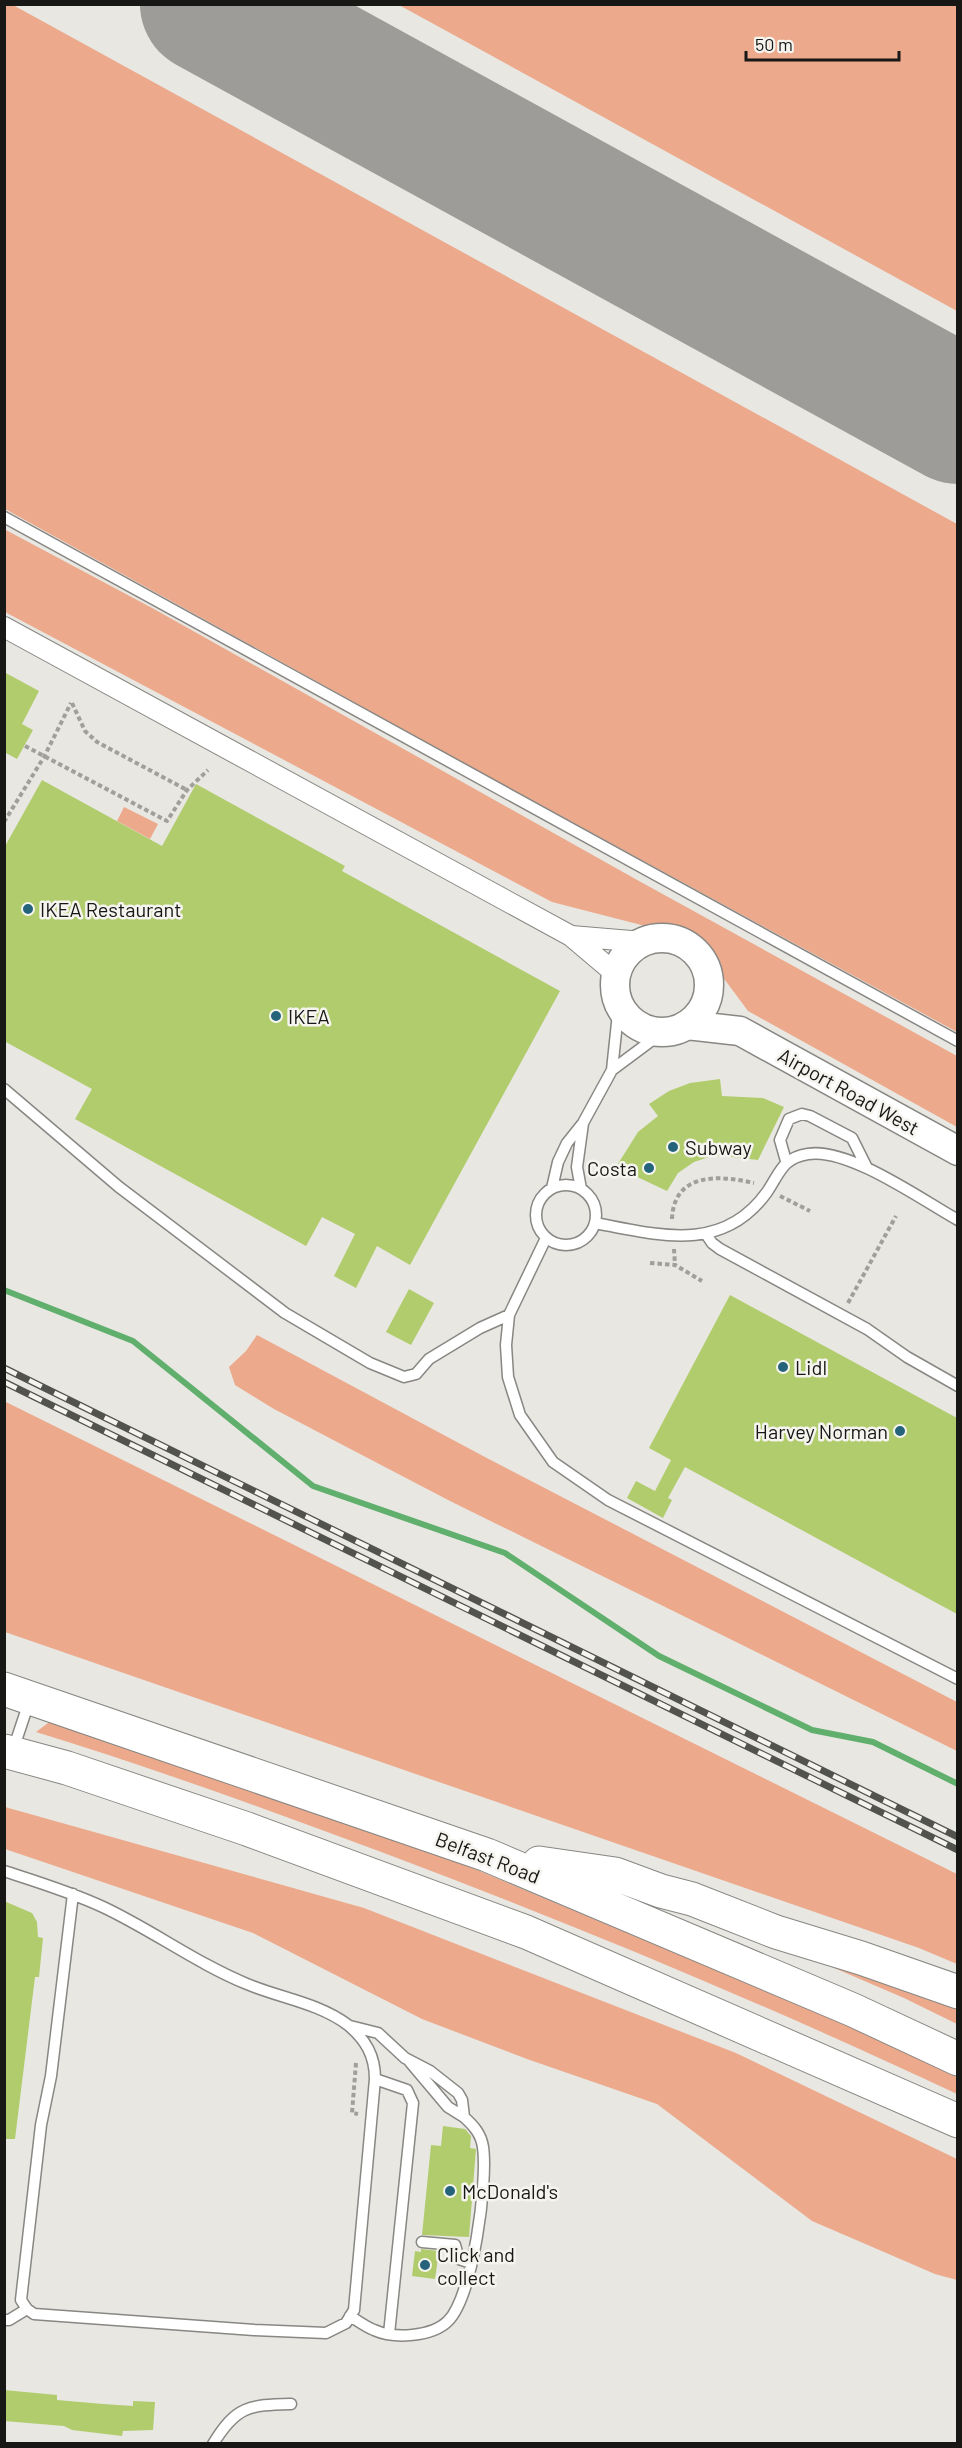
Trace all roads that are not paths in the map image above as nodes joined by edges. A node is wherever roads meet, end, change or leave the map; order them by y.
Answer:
1 (4, 517) edge
2 (4, 627) edge
3 (571, 936) junction
4 (643, 942) junction
5 (616, 974) junction
6 (708, 978) junction
7 (619, 1004) junction
8 (675, 1028) junction
9 (740, 1031) junction
10 (957, 1041) edge
11 (612, 1070) junction
12 (4, 1089) edge
13 (583, 1123) junction
14 (957, 1151) edge
15 (786, 1161) junction
16 (867, 1168) junction
17 (552, 1188) junction
18 (581, 1189) junction
19 (957, 1220) edge
20 (595, 1223) junction
21 (705, 1234) junction
22 (546, 1238) junction
23 (509, 1315) junction
24 (957, 1386) edge
25 (957, 1679) edge
26 (18, 1692) edge
27 (8, 1752) edge
28 (487, 1855) junction
29 (4, 1871) edge
30 (73, 1894) junction
31 (957, 1992) edge
32 (350, 2026) junction
33 (405, 2058) junction
34 (957, 2059) edge
35 (375, 2079) junction
36 (464, 2117) junction
37 (957, 2121) edge
38 (422, 2242) dead end
39 (471, 2263) junction
40 (27, 2309) junction
41 (350, 2316) junction
42 (4, 2320) edge
43 (389, 2334) junction
44 (291, 2404) dead end
45 (213, 2444) edge

1 - 10 lane
2 - 3 street
3 - 4 street
3 - 5 street
4 - 5 street
4 - 6 street
5 - 7 street
6 - 8 street
6 - 9 street, Airport Road West
7 - 8 street
7 - 11 lane
8 - 9 street, Airport Road West
8 - 11 lane
9 - 14 street, Airport Road West
11 - 13 lane
12 - 23 lane
13 - 17 lane
13 - 18 lane
15 - 16 lane
15 - 16 lane
15 - 21 lane
16 - 19 lane
17 - 18 lane
17 - 22 lane
18 - 20 lane
20 - 21 lane
20 - 22 lane
21 - 24 lane
22 - 23 lane
23 - 25 lane
26 - 27 lane
26 - 28 highway, Belfast Road
27 - 37 highway
28 - 31 highway
28 - 34 highway, Belfast Road
29 - 30 lane
30 - 32 lane
30 - 40 lane
32 - 33 lane
32 - 35 lane
33 - 36 lane
33 - 36 lane
35 - 41 lane
35 - 43 lane
36 - 39 lane
38 - 39 lane
39 - 43 lane
40 - 41 lane
40 - 42 lane
41 - 43 lane
44 - 45 lane

